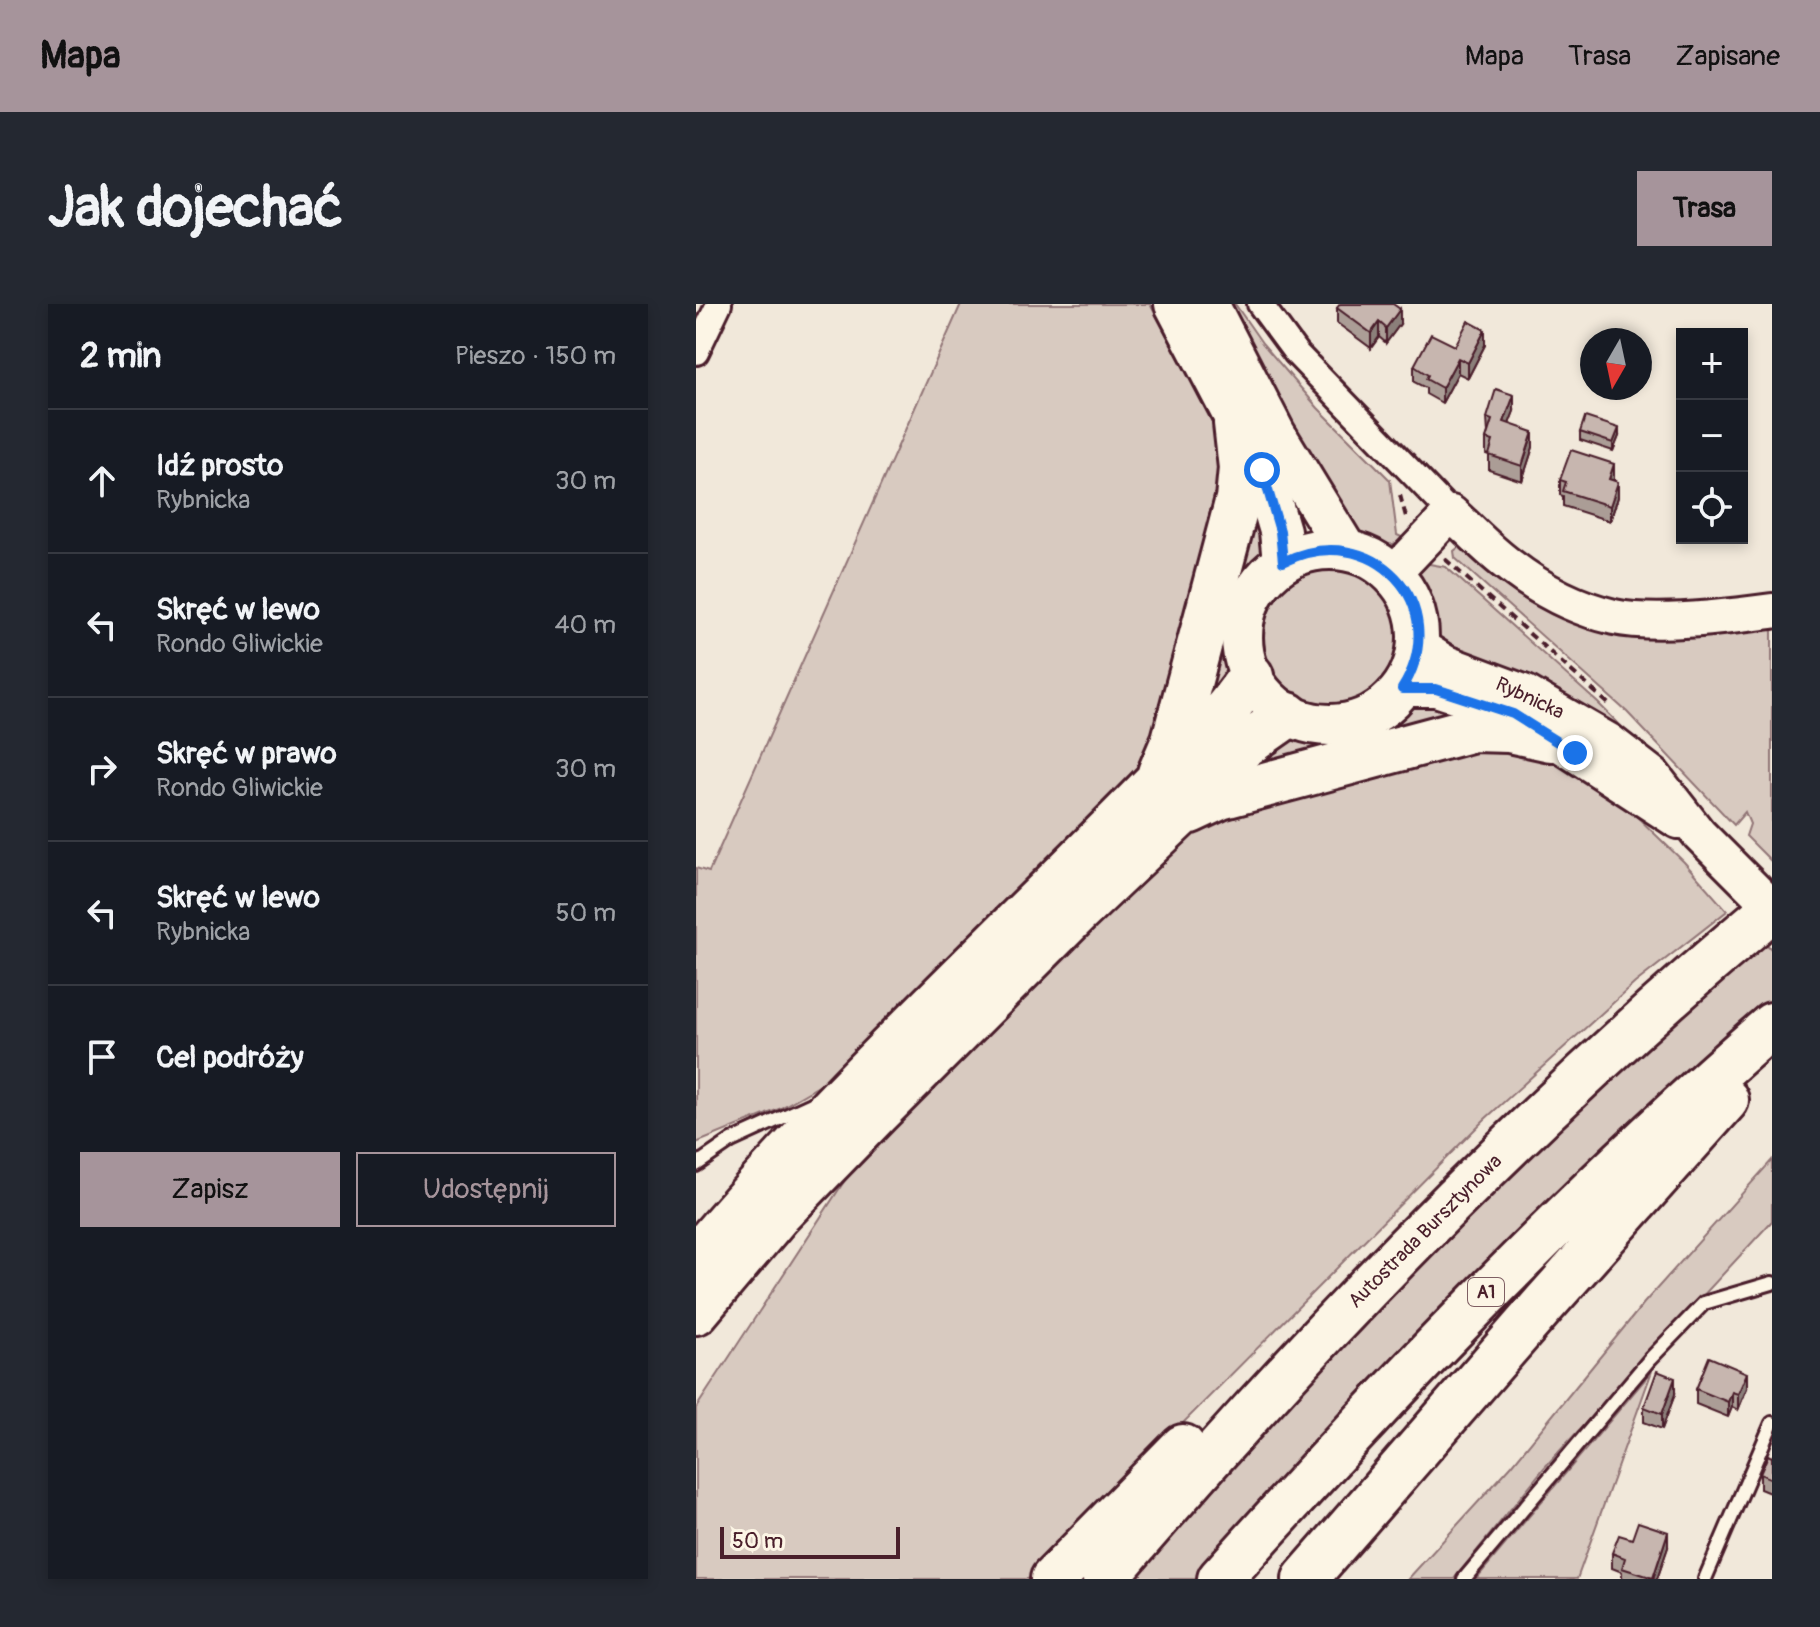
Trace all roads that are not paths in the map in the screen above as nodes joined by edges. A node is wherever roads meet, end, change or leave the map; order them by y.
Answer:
1 (719, 304) edge
2 (1175, 304) edge
3 (1208, 304) edge
4 (1260, 304) edge
5 (696, 352) edge
6 (1236, 423) junction
7 (1451, 513) junction
8 (1346, 550) junction
9 (1283, 562) junction
10 (1393, 574) junction
11 (1772, 611) edge
12 (1418, 645) junction
13 (1251, 676) junction
14 (1402, 689) junction
15 (1288, 715) junction
16 (1551, 739) junction
17 (1168, 799) junction
18 (1704, 840) junction
19 (1772, 908) edge
20 (1772, 1025) edge
21 (1772, 1050) edge
22 (844, 1096) junction
23 (696, 1165) edge
24 (696, 1257) edge
25 (1390, 1264) junction
26 (1772, 1283) edge
27 (696, 1312) edge
28 (1772, 1423) edge
29 (1053, 1579) edge
30 (1105, 1579) edge
31 (1220, 1579) edge
32 (1305, 1579) edge
33 (1464, 1579) edge
34 (1705, 1579) edge

1 - 5 street
2 - 6 main road
3 - 8 main road
4 - 7 street
6 - 9 main road
6 - 17 highway
7 - 10 street
7 - 11 street
8 - 9 main road
8 - 10 main road
9 - 13 main road
10 - 12 main road
12 - 14 main road
12 - 18 street, Rybnicka
13 - 15 main road
13 - 17 highway
14 - 15 main road
14 - 16 street, Rybnicka
15 - 17 highway
16 - 17 highway
16 - 18 street, Rybnicka
17 - 22 highway
17 - 27 highway
18 - 19 street, Rybnicka
19 - 25 highway, Autostrada Bursztynowa
20 - 31 highway, A1
21 - 32 highway
22 - 23 lane
22 - 24 highway
25 - 29 highway
25 - 30 highway, Autostrada Bursztynowa
26 - 33 lane
28 - 34 lane

